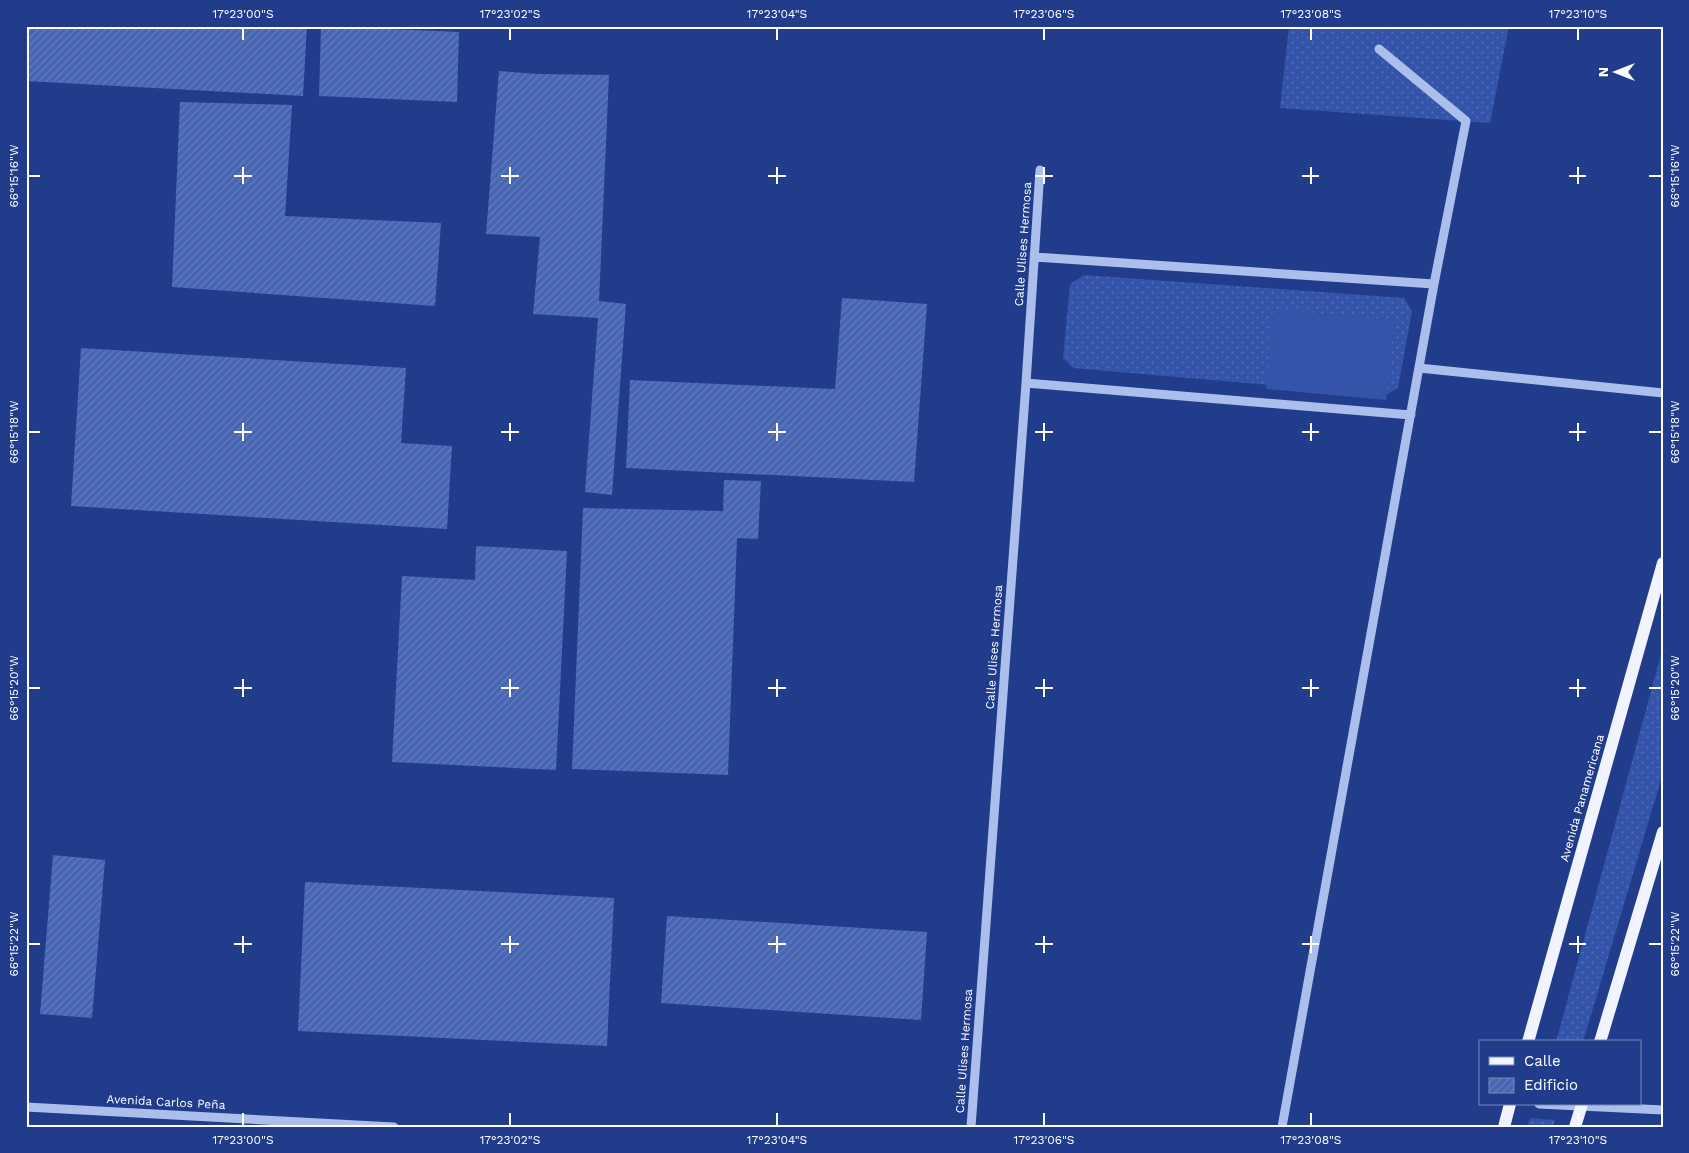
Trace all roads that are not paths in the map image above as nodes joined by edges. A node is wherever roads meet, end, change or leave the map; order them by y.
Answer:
1 (1379, 49) dead end
2 (1040, 170) dead end
3 (1035, 256) junction
4 (1434, 284) junction
5 (1420, 368) junction
6 (1026, 383) junction
7 (1663, 393) edge
8 (1411, 415) junction
9 (1663, 562) edge
10 (1663, 832) edge
11 (1529, 1040) edge
12 (1601, 1040) edge
13 (1509, 1106) edge
14 (1582, 1106) edge
15 (1598, 1106) edge
16 (26, 1107) edge
17 (1663, 1110) edge
18 (353, 1126) edge
19 (394, 1127) edge
20 (971, 1127) edge
21 (1282, 1127) edge
22 (1504, 1127) edge
23 (1575, 1127) edge

1 - 4 street
2 - 3 street, Calle Ulises Hermosa
3 - 4 street
3 - 6 street, Calle Ulises Hermosa
4 - 5 street
5 - 7 street
5 - 8 street
6 - 8 street
6 - 20 street, Calle Ulises Hermosa
8 - 21 street
9 - 11 main road, Avenida Panamericana
10 - 12 main road
13 - 22 main road
14 - 23 main road
15 - 17 street
16 - 18 street, Avenida Carlos Peña
18 - 19 street, Avenida Carlos Peña

